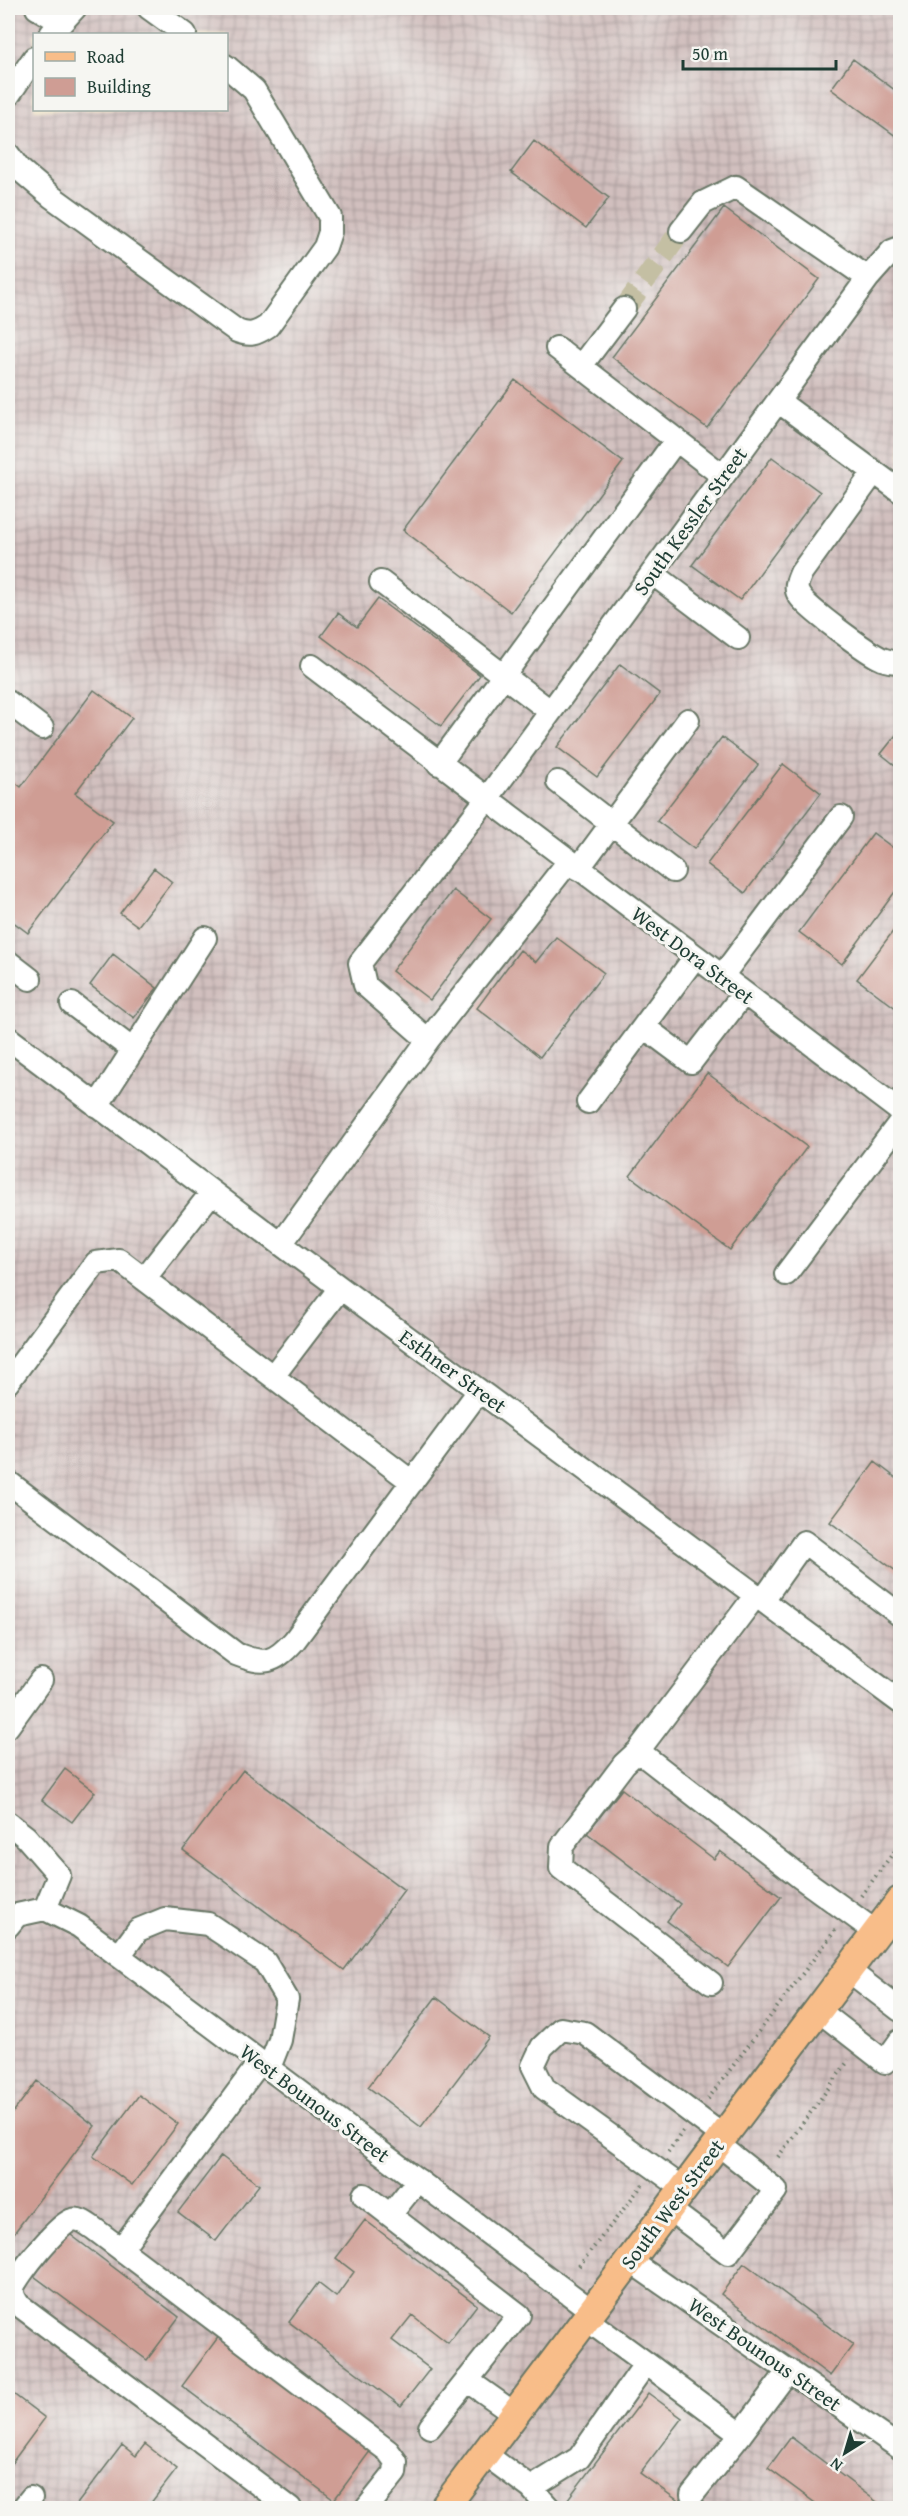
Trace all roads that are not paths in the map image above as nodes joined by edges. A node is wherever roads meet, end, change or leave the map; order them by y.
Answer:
1 (37, 8) edge
2 (149, 8) edge
3 (62, 21) edge
4 (184, 33) edge
5 (33, 59) edge
6 (228, 68) edge
7 (8, 96) edge
8 (8, 154) edge
9 (681, 231) tunnel mouth
10 (900, 248) edge
11 (868, 278) junction
12 (624, 309) tunnel mouth
13 (557, 348) dead end
14 (581, 366) junction
15 (778, 401) junction
16 (676, 440) junction
17 (874, 472) junction
18 (723, 476) junction
19 (900, 491) edge
20 (652, 573) junction
21 (381, 582) dead end
22 (738, 638) dead end
23 (900, 661) edge
24 (312, 666) dead end
25 (503, 675) junction
26 (8, 702) edge
27 (550, 711) junction
28 (688, 720) dead end
29 (42, 728) dead end
30 (439, 764) junction
31 (558, 782) dead end
32 (486, 800) junction
33 (841, 817) dead end
34 (612, 823) junction
35 (573, 865) junction
36 (673, 871) dead end
37 (205, 938) dead end
38 (695, 957) junction
39 (8, 962) edge
40 (722, 976) junction
41 (30, 979) dead end
42 (744, 993) junction
43 (72, 1004) dead end
44 (644, 1027) junction
45 (428, 1040) junction
46 (10, 1045) edge
47 (133, 1050) junction
48 (588, 1102) dead end
49 (98, 1106) junction
50 (898, 1107) edge
51 (212, 1192) junction
52 (281, 1244) junction
53 (786, 1274) dead end
54 (144, 1280) junction
55 (340, 1288) junction
56 (273, 1376) junction
57 (8, 1382) edge
58 (479, 1391) junction
59 (8, 1482) edge
60 (412, 1482) junction
61 (760, 1598) junction
62 (900, 1615) edge
63 (41, 1680) dead end
64 (900, 1702) edge
65 (8, 1726) edge
66 (638, 1751) junction
67 (8, 1823) edge
68 (22, 1914) edge
69 (892, 1918) edge
70 (119, 1956) junction
71 (848, 1970) junction
72 (711, 1983) dead end
73 (818, 2010) junction
74 (900, 2010) edge
75 (900, 2041) edge
76 (265, 2065) junction
77 (721, 2140) junction
78 (417, 2180) junction
79 (364, 2195) dead end
80 (676, 2199) junction
81 (390, 2215) junction
82 (121, 2249) junction
83 (630, 2261) junction
84 (589, 2315) junction
85 (646, 2363) junction
86 (789, 2370) junction
87 (467, 2380) junction
88 (515, 2414) junction
89 (430, 2427) dead end
90 (741, 2434) junction
91 (897, 2438) edge
92 (485, 2454) junction
93 (531, 2488) junction
94 (692, 2495) dead end
95 (290, 2508) edge
96 (367, 2508) edge
97 (444, 2508) edge
98 (549, 2508) edge

1 - 3 street
2 - 4 street
5 - 7 street
6 - 8 street
9 - 11 street
10 - 11 street, South Kessler Street
11 - 15 street, South Kessler Street
12 - 14 street
13 - 14 street
14 - 16 street
15 - 17 street
15 - 18 street, South Kessler Street
16 - 18 street
16 - 25 street
17 - 19 street
17 - 23 street
18 - 20 street, South Kessler Street
20 - 22 street
20 - 27 street, South Kessler Street
21 - 25 street
24 - 30 street, West Dora Street
25 - 27 street
25 - 30 street
26 - 29 street
27 - 32 street, South Kessler Street
28 - 34 street
30 - 32 street, West Dora Street
31 - 34 street
32 - 35 street, West Dora Street
32 - 45 street, South Kessler Street
33 - 40 street
34 - 35 street
34 - 36 street
35 - 38 street, West Dora Street
35 - 45 street
37 - 47 street
38 - 40 street, West Dora Street
38 - 44 street
39 - 41 street
40 - 42 street, West Dora Street
42 - 44 street
42 - 50 street, West Dora Street
43 - 47 street
44 - 48 street
45 - 52 street
46 - 49 street, Esthner Street
47 - 49 street
49 - 51 street, Esthner Street
50 - 53 street
51 - 52 street, Esthner Street
51 - 54 street
52 - 55 street, Esthner Street
54 - 56 street
54 - 57 street
55 - 56 street
55 - 58 street, Esthner Street
56 - 60 street
58 - 60 street
58 - 61 street, Esthner Street
59 - 60 street
61 - 62 street
61 - 64 street, Esthner Street
61 - 66 street
63 - 65 street
66 - 69 street
66 - 72 street
67 - 68 street
68 - 70 street, West Bounous Street
69 - 71 main road, South West Street
70 - 76 street, West Bounous Street
70 - 76 street
71 - 73 main road, South West Street
71 - 74 street
73 - 75 street
73 - 77 main road, South West Street
76 - 78 street, West Bounous Street
76 - 82 street
77 - 80 main road, South West Street
77 - 80 street
77 - 80 street
78 - 81 street
78 - 84 street, West Bounous Street
79 - 81 street
80 - 83 main road, South West Street
81 - 87 street
82 - 95 street
82 - 96 street
83 - 84 main road, South West Street
83 - 86 street, West Bounous Street
84 - 85 street, West Bounous Street
84 - 88 main road, South West Street
85 - 90 street, West Bounous Street
85 - 93 street
86 - 90 street
86 - 91 street, West Bounous Street
87 - 88 street
87 - 89 street
88 - 92 main road, South West Street
90 - 94 street
92 - 93 street
92 - 97 main road, South West Street
93 - 98 street

